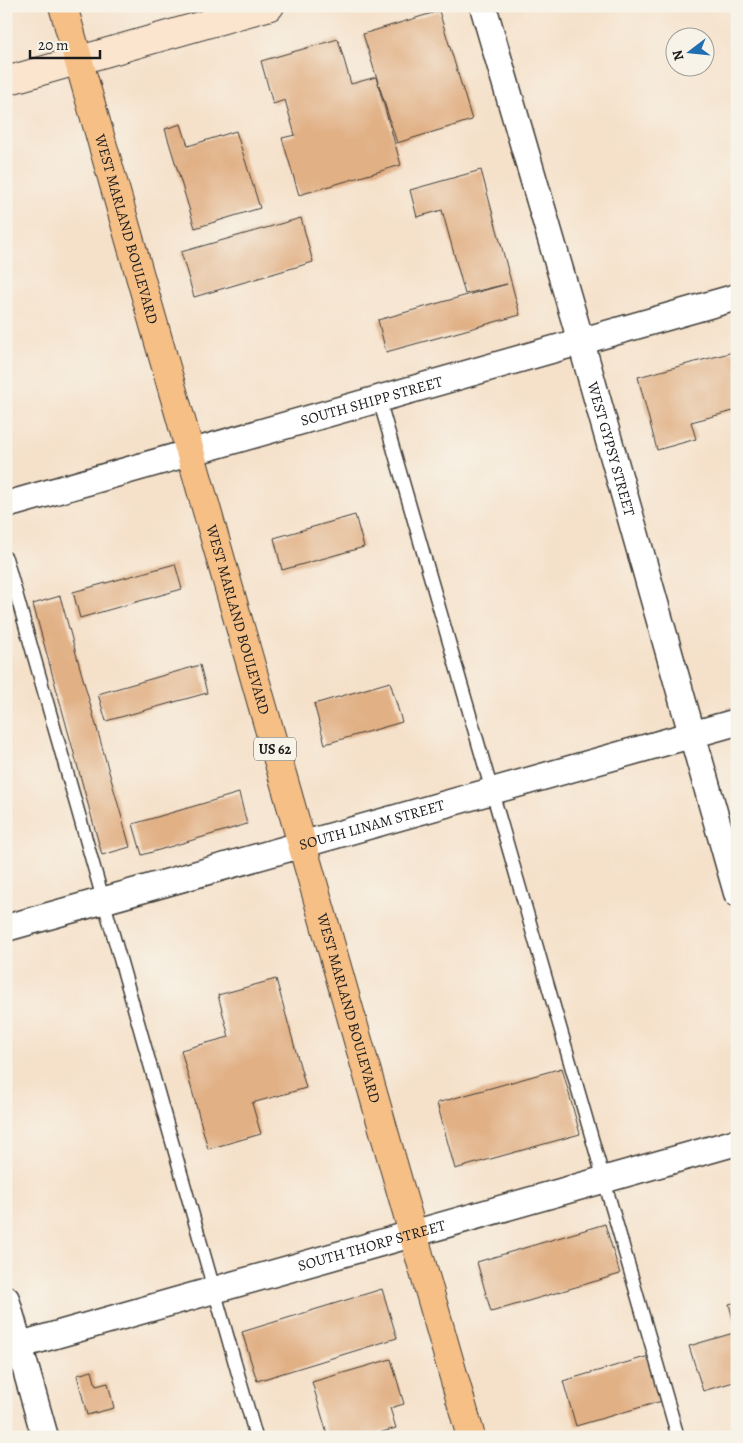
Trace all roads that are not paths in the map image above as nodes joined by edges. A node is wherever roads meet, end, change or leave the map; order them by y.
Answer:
1 (63, 6) edge
2 (270, 6) edge
3 (483, 6) edge
4 (78, 60) junction
5 (6, 81) edge
6 (737, 298) edge
7 (581, 342) junction
8 (379, 399) junction
9 (190, 453) junction
10 (6, 505) edge
11 (6, 558) edge
12 (737, 722) edge
13 (692, 735) junction
14 (491, 791) junction
15 (302, 844) junction
16 (737, 893) edge
17 (104, 900) junction
18 (6, 928) edge
19 (737, 1142) edge
20 (604, 1180) junction
21 (413, 1234) junction
22 (213, 1290) junction
23 (6, 1299) edge
24 (13, 1347) edge
25 (45, 1437) edge
26 (256, 1437) edge
27 (471, 1437) edge
28 (678, 1437) edge

1 - 4 highway, US 62
2 - 4 main road
3 - 7 street, WEST GYPSY STREET
4 - 5 main road
4 - 9 highway, WEST MARLAND BOULEVARD / US 62
6 - 7 street, SOUTH SHIPP STREET
7 - 8 street, SOUTH SHIPP STREET
7 - 13 street, WEST GYPSY STREET
8 - 9 street, SOUTH SHIPP STREET
8 - 14 lane
9 - 10 street, SOUTH SHIPP STREET
9 - 15 highway, WEST MARLAND BOULEVARD / US 62
11 - 17 lane
12 - 13 street, SOUTH LINAM STREET
13 - 14 street, SOUTH LINAM STREET
13 - 16 street, WEST GYPSY STREET
14 - 15 street, SOUTH LINAM STREET
14 - 20 lane
15 - 17 street, SOUTH LINAM STREET
15 - 21 highway, WEST MARLAND BOULEVARD / US 62
17 - 18 street, SOUTH LINAM STREET
17 - 22 lane
19 - 20 street, SOUTH THORP STREET
20 - 21 street, SOUTH THORP STREET
20 - 28 lane
21 - 22 street, SOUTH THORP STREET
21 - 27 highway, WEST MARLAND BOULEVARD / US 62
22 - 24 street, SOUTH THORP STREET
22 - 26 lane
23 - 24 street
24 - 25 street

